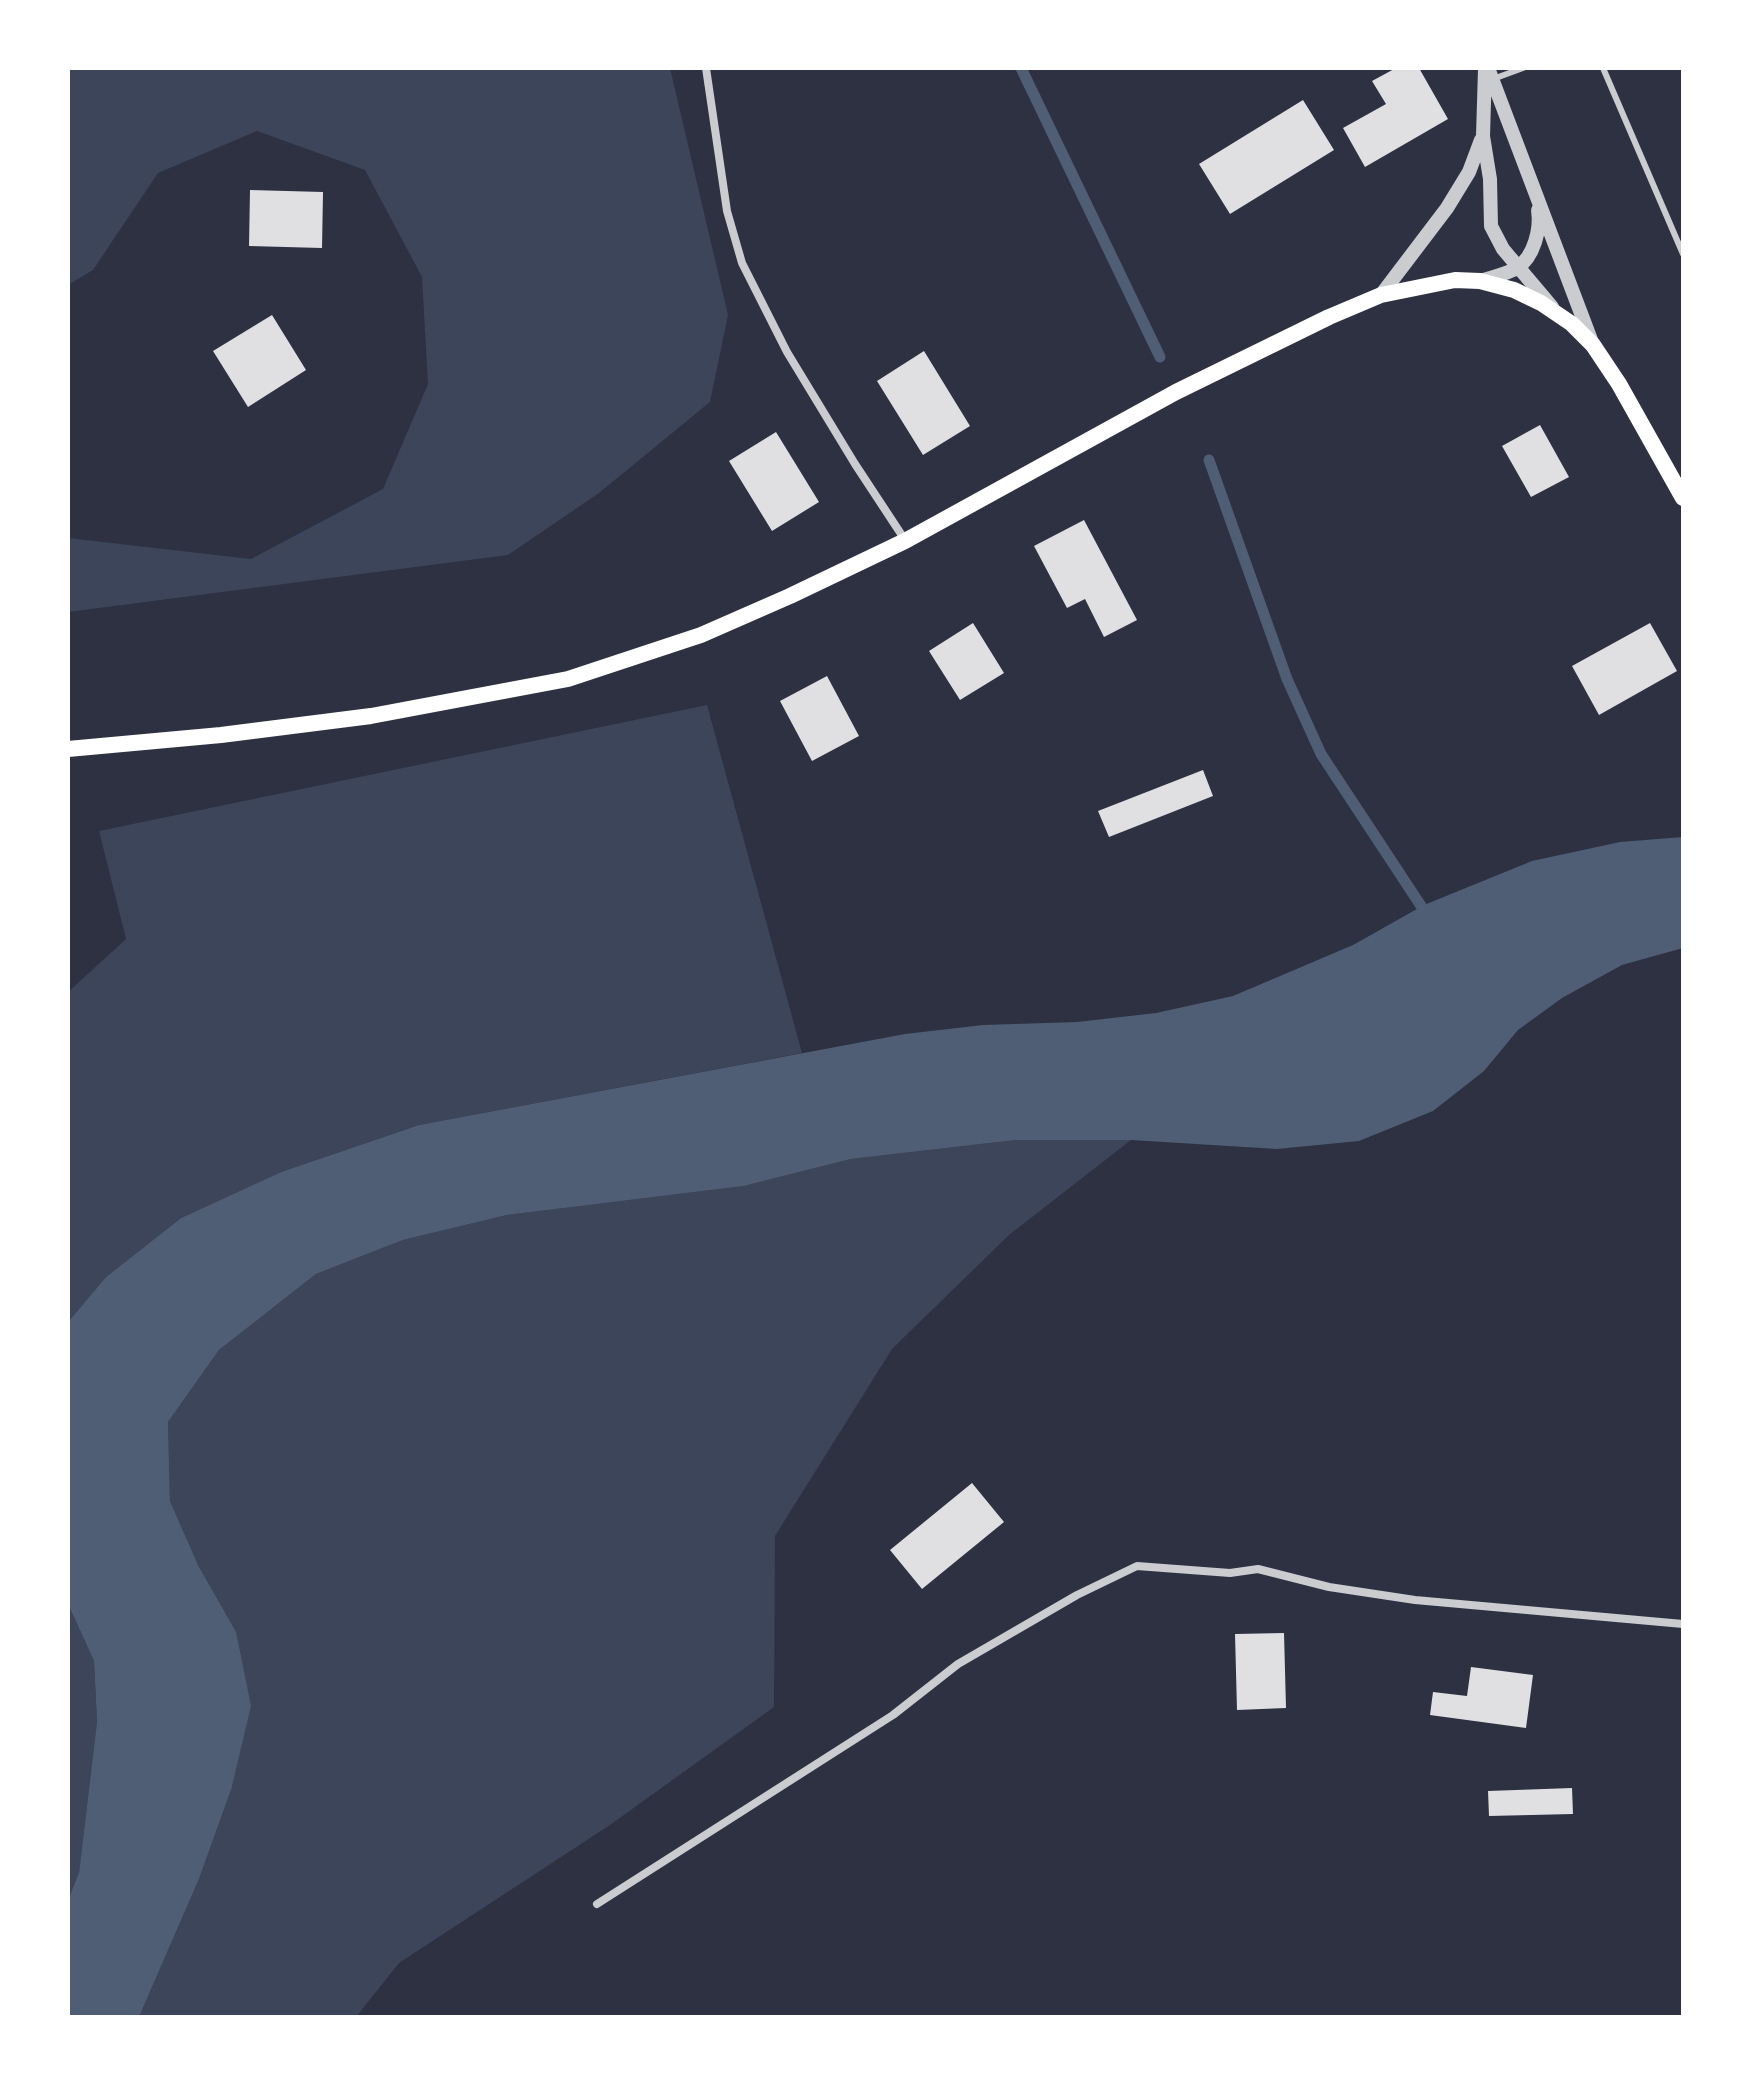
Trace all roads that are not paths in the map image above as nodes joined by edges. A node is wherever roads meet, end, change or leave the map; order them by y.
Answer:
1 (706, 68) edge
2 (1523, 68) edge
3 (1603, 68) edge
4 (1489, 72) edge
5 (1483, 136) junction
6 (1535, 190) junction
7 (1683, 254) edge
8 (1518, 267) junction
9 (1480, 281) junction
10 (1381, 295) junction
11 (1560, 316) junction
12 (1593, 345) junction
13 (1683, 498) edge
14 (905, 541) junction
15 (68, 749) edge
16 (1683, 1624) edge
17 (597, 1904) dead end

1 - 14 street
2 - 4 lane
3 - 7 lane
4 - 5 street
4 - 6 street
5 - 8 street
5 - 10 street
6 - 8 street
6 - 12 street
8 - 9 street
8 - 11 street
9 - 10 main road
9 - 11 main road
10 - 14 main road
11 - 12 main road
12 - 13 main road
14 - 15 main road
16 - 17 street

